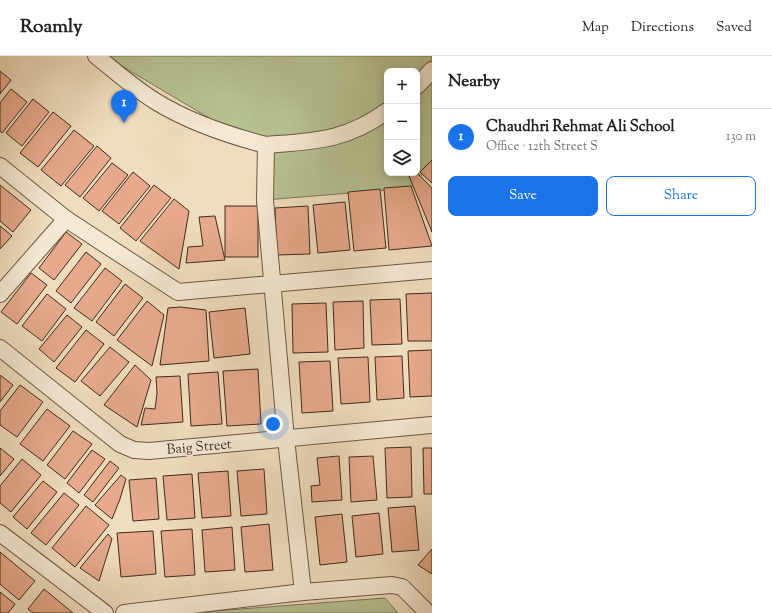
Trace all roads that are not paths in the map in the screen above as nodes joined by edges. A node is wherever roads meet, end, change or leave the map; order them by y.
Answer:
1 (96, 56) edge
2 (432, 70) edge
3 (420, 83) edge
4 (384, 113) edge
5 (266, 145) junction
6 (0, 166) edge
7 (66, 219) junction
8 (432, 270) edge
9 (273, 284) junction
10 (0, 294) edge
11 (0, 348) edge
12 (432, 425) edge
13 (286, 438) junction
14 (0, 533) edge
15 (303, 592) junction
16 (105, 613) edge
17 (124, 613) edge
18 (428, 613) edge

1 - 5 street
2 - 3 street
4 - 5 street
5 - 9 street
6 - 7 street
7 - 9 street
7 - 10 street
8 - 9 street
9 - 13 street
11 - 13 street, Baig Street
12 - 13 street, Baig Street
13 - 15 street
14 - 16 street
15 - 17 street
15 - 18 street

